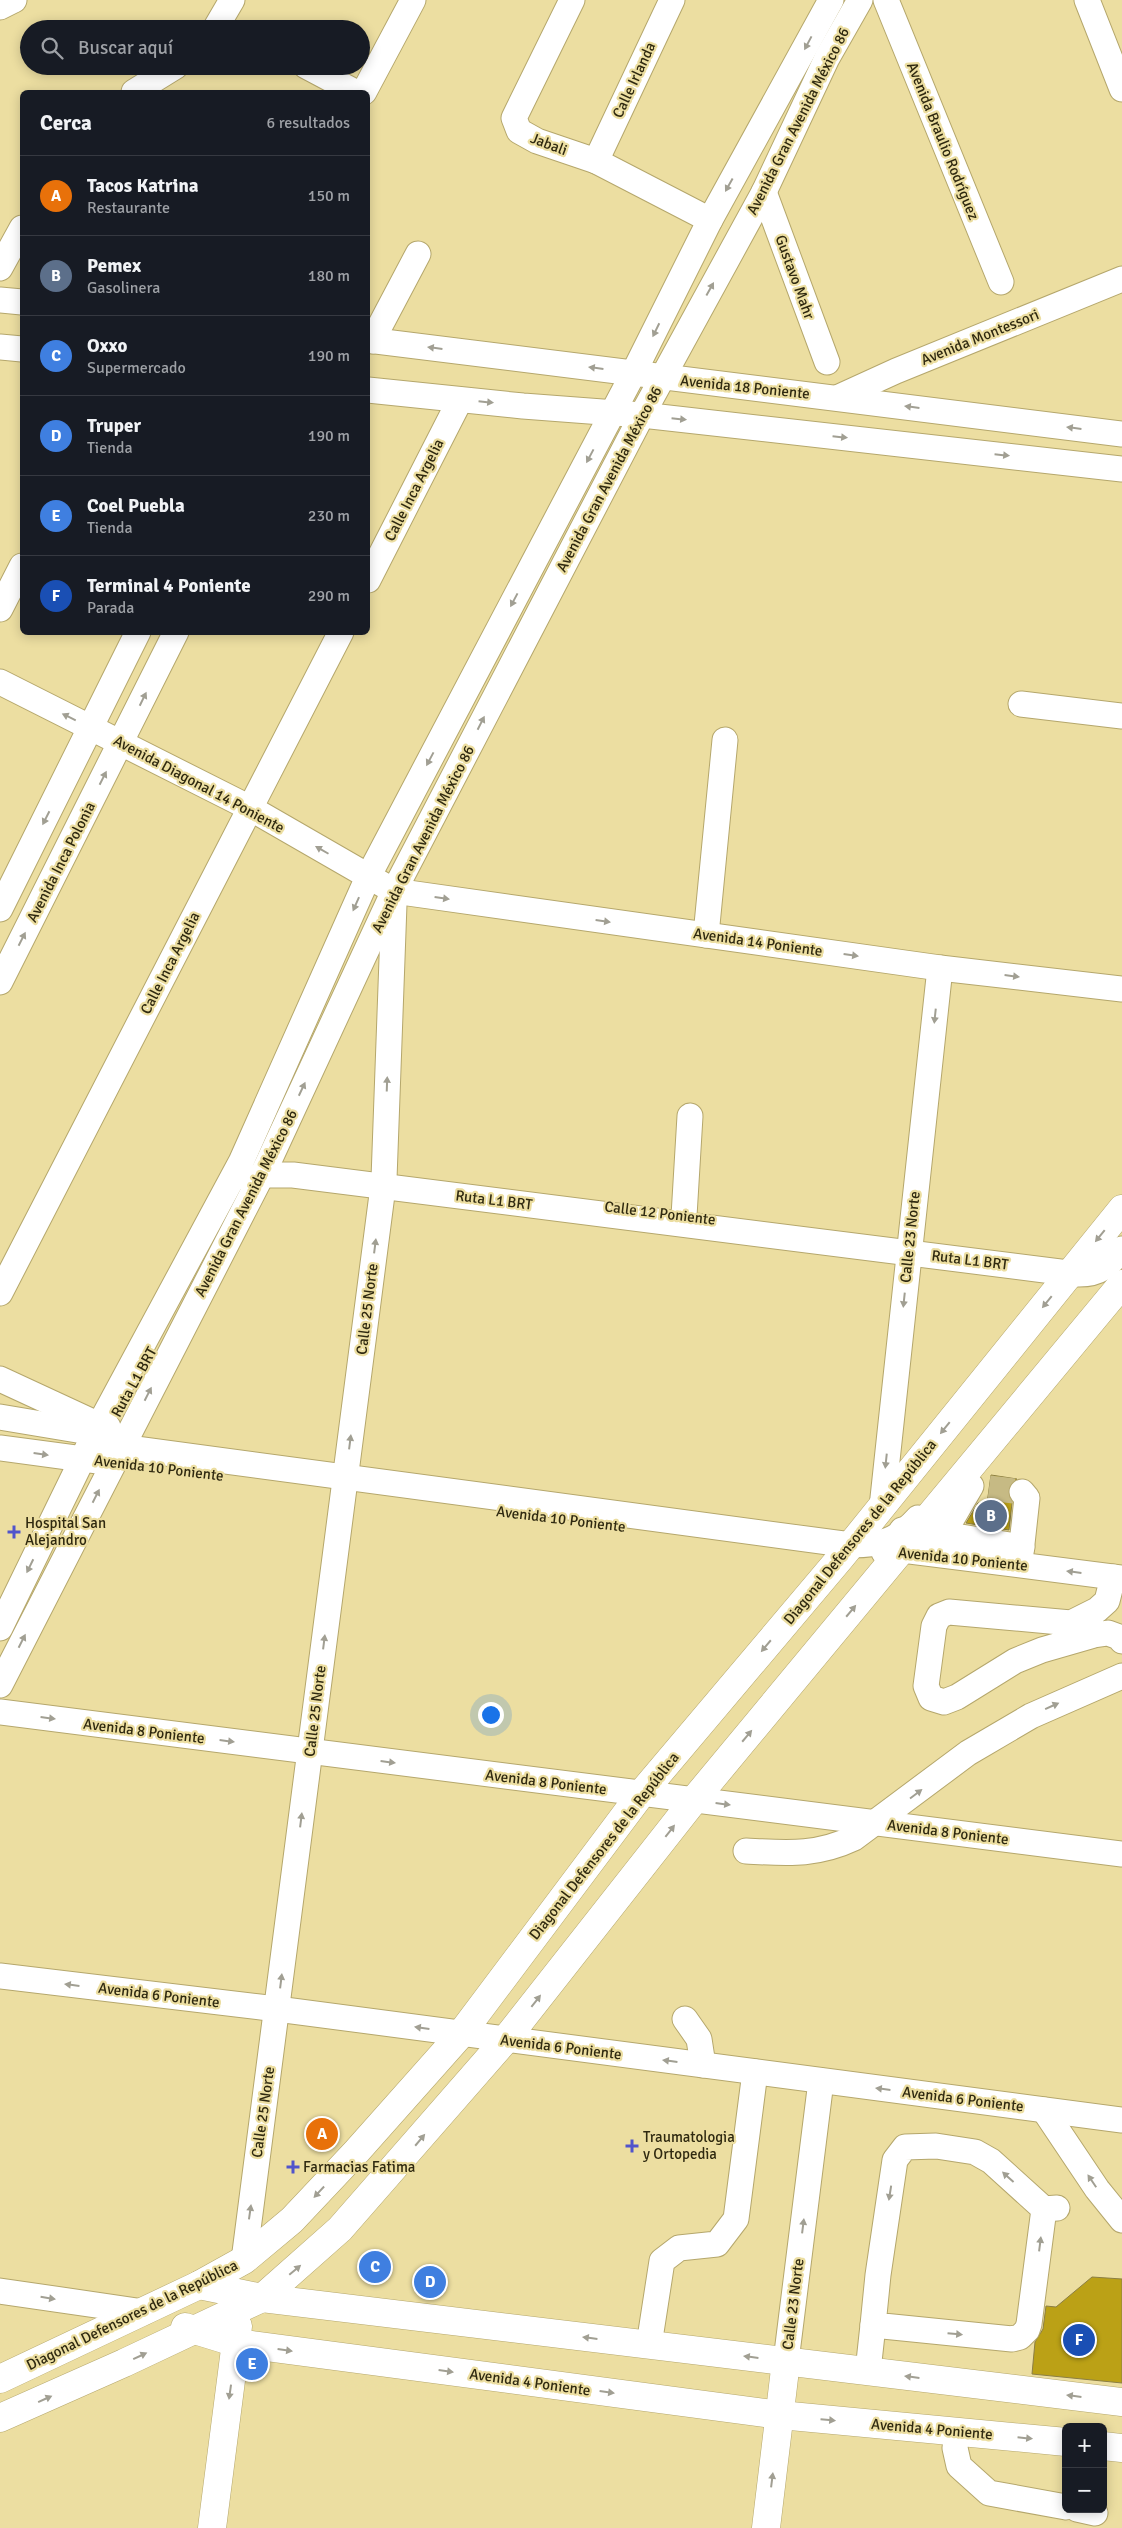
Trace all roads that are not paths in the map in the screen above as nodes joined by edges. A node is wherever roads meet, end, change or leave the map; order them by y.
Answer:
1 (14, 0) edge
2 (413, 0) edge
3 (572, 0) edge
4 (672, 0) edge
5 (831, 0) edge
6 (860, 0) edge
7 (886, 0) edge
8 (1087, 0) edge
9 (0, 7) edge
10 (161, 75) edge
11 (323, 75) edge
12 (1122, 89) edge
13 (137, 90) edge
14 (351, 90) edge
15 (365, 90) edge
16 (596, 161) junction
17 (764, 192) junction
18 (710, 220) junction
19 (20, 232) edge
20 (418, 254) dead end
21 (0, 268) edge
22 (1122, 279) edge
23 (1001, 282) dead end
24 (0, 300) edge
25 (20, 302) edge
26 (370, 340) edge
27 (0, 347) edge
28 (20, 349) edge
29 (827, 362) dead end
30 (634, 372) junction
31 (661, 378) junction
32 (370, 390) edge
33 (840, 397) junction
34 (460, 400) junction
35 (613, 413) junction
36 (642, 415) junction
37 (1122, 434) edge
38 (1122, 469) edge
39 (20, 570) edge
40 (370, 576) edge
41 (0, 608) edge
42 (137, 635) edge
43 (175, 635) edge
44 (338, 635) edge
45 (0, 682) edge
46 (1021, 704) dead end
47 (1122, 716) edge
48 (92, 728) junction
49 (725, 740) dead end
50 (121, 743) junction
51 (250, 808) junction
52 (368, 877) junction
53 (394, 891) junction
54 (0, 909) edge
55 (706, 935) junction
56 (940, 968) junction
57 (0, 982) edge
58 (1122, 989) edge
59 (690, 1116) dead end
60 (257, 1167) junction
61 (383, 1183) junction
62 (1122, 1209) edge
63 (684, 1216) junction
64 (909, 1248) junction
65 (1122, 1249) edge
66 (1122, 1265) edge
67 (1074, 1268) junction
68 (1122, 1284) edge
69 (0, 1293) edge
70 (0, 1379) edge
71 (0, 1408) edge
72 (0, 1417) edge
73 (0, 1430) edge
74 (106, 1439) junction
75 (0, 1448) edge
76 (345, 1478) junction
77 (1022, 1492) dead end
78 (882, 1507) junction
79 (922, 1540) junction
80 (851, 1544) junction
81 (1021, 1556) junction
82 (1117, 1585) edge
83 (0, 1628) edge
84 (1121, 1637) edge
85 (1122, 1676) edge
86 (0, 1685) edge
87 (0, 1712) edge
88 (310, 1752) junction
89 (641, 1794) junction
90 (694, 1800) junction
91 (877, 1823) junction
92 (746, 1851) dead end
93 (1122, 1854) edge
94 (0, 1976) edge
95 (277, 2009) junction
96 (685, 2019) dead end
97 (461, 2034) junction
98 (506, 2039) junction
99 (703, 2065) junction
100 (756, 2072) junction
101 (821, 2081) junction
102 (1044, 2110) junction
103 (1122, 2120) edge
104 (1122, 2220) edge
105 (244, 2260) junction
106 (199, 2285) junction
107 (0, 2290) edge
108 (248, 2300) junction
109 (144, 2312) junction
110 (874, 2326) junction
111 (194, 2330) junction
112 (236, 2343) junction
113 (649, 2345) junction
114 (786, 2361) junction
115 (868, 2371) junction
116 (0, 2378) edge
117 (1122, 2402) edge
118 (780, 2415) junction
119 (0, 2418) edge
120 (957, 2432) junction
121 (1062, 2442) edge
122 (1107, 2446) edge
123 (1122, 2448) edge
124 (1062, 2506) edge
125 (212, 2528) edge
126 (766, 2528) edge

1 - 9 street
2 - 15 street
3 - 16 street, Jabali
4 - 16 street, Calle Irlanda
5 -> 18 street, Avenida Gran Avenida México 86
6 - 17 street, Avenida Gran Avenida México 86
7 - 23 street, Avenida Braulio Rodríguez
8 - 12 street
10 - 13 street
11 - 14 street
16 - 18 street, Jabali
17 - 29 street, Gustavo Mahr
31 -> 17 street, Avenida Gran Avenida México 86
18 -> 30 street, Avenida Gran Avenida México 86
19 - 21 street
20 - 26 street
22 - 33 street, Avenida Montessori
24 - 25 street
30 -> 26 street, Avenida 18 Poniente
27 - 28 street
30 - 31 street, Avenida 18 Poniente
30 - 35 street, Avenida Gran Avenida México 86
31 - 33 street, Avenida 18 Poniente
31 - 36 street, Avenida Gran Avenida México 86
32 - 34 street
37 -> 33 street, Avenida 18 Poniente
34 -> 35 street
34 - 40 street, Calle Inca Argelia
35 - 36 street
35 -> 52 street, Avenida Gran Avenida México 86
36 -> 38 street
53 -> 36 street, Avenida Gran Avenida México 86
39 - 41 street
42 - 48 street
50 -> 43 street, Avenida Inca Polonia
44 - 51 street, Calle Inca Argelia
48 -> 45 street, Avenida Diagonal 14 Poniente
46 - 47 street
48 - 50 street, Avenida Diagonal 14 Poniente
48 -> 54 street
49 - 55 street
50 - 51 street, Avenida Diagonal 14 Poniente
57 -> 50 street, Avenida Inca Polonia
52 -> 51 street, Avenida Diagonal 14 Poniente
51 - 69 street, Calle Inca Argelia
52 - 53 street, Avenida Diagonal 14 Poniente
52 -> 60 street, Avenida Gran Avenida México 86
53 -> 55 street, Avenida 14 Poniente
60 -> 53 street, Avenida Gran Avenida México 86
61 -> 53 street, Calle 25 Norte
55 -> 56 street, Avenida 14 Poniente
56 -> 58 street, Avenida 14 Poniente
56 -> 64 street, Calle 23 Norte
59 - 63 street
60 - 61 street, Ruta L1 BRT
60 - 74 street, Avenida Gran Avenida México 86
61 - 63 street, Calle 12 Poniente
61 - 64 street, Ruta L1 BRT
76 -> 61 street, Calle 25 Norte
62 -> 67 main road, Diagonal Defensores de la República
63 - 64 street, Calle 12 Poniente
64 - 67 street, Calle 12 Poniente
64 -> 78 street, Calle 23 Norte
65 - 67 street
66 - 79 street
67 -> 78 main road, Diagonal Defensores de la República
68 - 79 main road
70 - 74 street
71 - 74 street, Avenida 10 Poniente
72 - 74 street
73 - 74 street
75 -> 74 street, Avenida 10 Poniente
74 - 76 street, Avenida 10 Poniente
74 -> 83 street, Avenida Gran Avenida México 86
86 -> 74 street, Avenida Gran Avenida México 86
76 - 80 street, Avenida 10 Poniente
88 -> 76 street, Calle 25 Norte
77 - 81 street
78 - 80 main road, Diagonal Defensores de la República
79 - 80 street, Avenida 10 Poniente
79 - 81 street, Avenida 10 Poniente
90 -> 79 main road
80 -> 89 main road, Diagonal Defensores de la República
82 -> 81 street, Avenida 10 Poniente
82 - 84 street
91 -> 85 street
87 -> 88 street, Avenida 8 Poniente
88 -> 89 street, Avenida 8 Poniente
95 -> 88 street, Calle 25 Norte
89 - 90 street, Avenida 8 Poniente
89 - 97 main road, Diagonal Defensores de la República
90 -> 91 street, Avenida 8 Poniente
98 -> 90 main road
91 - 92 street
91 - 93 street, Avenida 8 Poniente
95 -> 94 street, Avenida 6 Poniente
97 -> 95 street, Avenida 6 Poniente
105 -> 95 street, Calle 25 Norte
96 - 99 street
97 - 98 street, Avenida 6 Poniente
97 -> 105 main road, Diagonal Defensores de la República
99 -> 98 street, Avenida 6 Poniente
108 -> 98 main road
99 - 100 street, Avenida 6 Poniente
100 - 101 street, Avenida 6 Poniente
100 - 113 street
102 -> 101 street, Avenida 6 Poniente
114 -> 101 street, Calle 23 Norte
102 - 103 street, Avenida 6 Poniente
104 -> 102 street
105 - 106 main road, Diagonal Defensores de la República
105 - 108 main road, Calle 25 Norte
106 - 108 main road
106 - 109 main road, Diagonal Defensores de la República
107 -> 109 street, Avenida 4 Poniente
108 - 111 main road
108 - 112 main road, Calle 25 Norte
113 -> 108 main road
109 - 111 main road, Avenida 4 Poniente
109 - 116 main road, Diagonal Defensores de la República
110 -> 110 street
110 - 115 street
111 - 112 main road, Avenida 4 Poniente
119 -> 111 main road
112 -> 118 main road, Avenida 4 Poniente
112 -> 125 main road, Calle 25 Norte
114 -> 113 main road
114 - 115 main road
114 - 118 main road, Calle 23 Norte
117 -> 115 main road
118 -> 120 main road, Avenida 4 Poniente
126 -> 118 main road, Calle 23 Norte
120 -> 121 main road, Avenida 4 Poniente
120 - 124 street
122 - 123 main road

